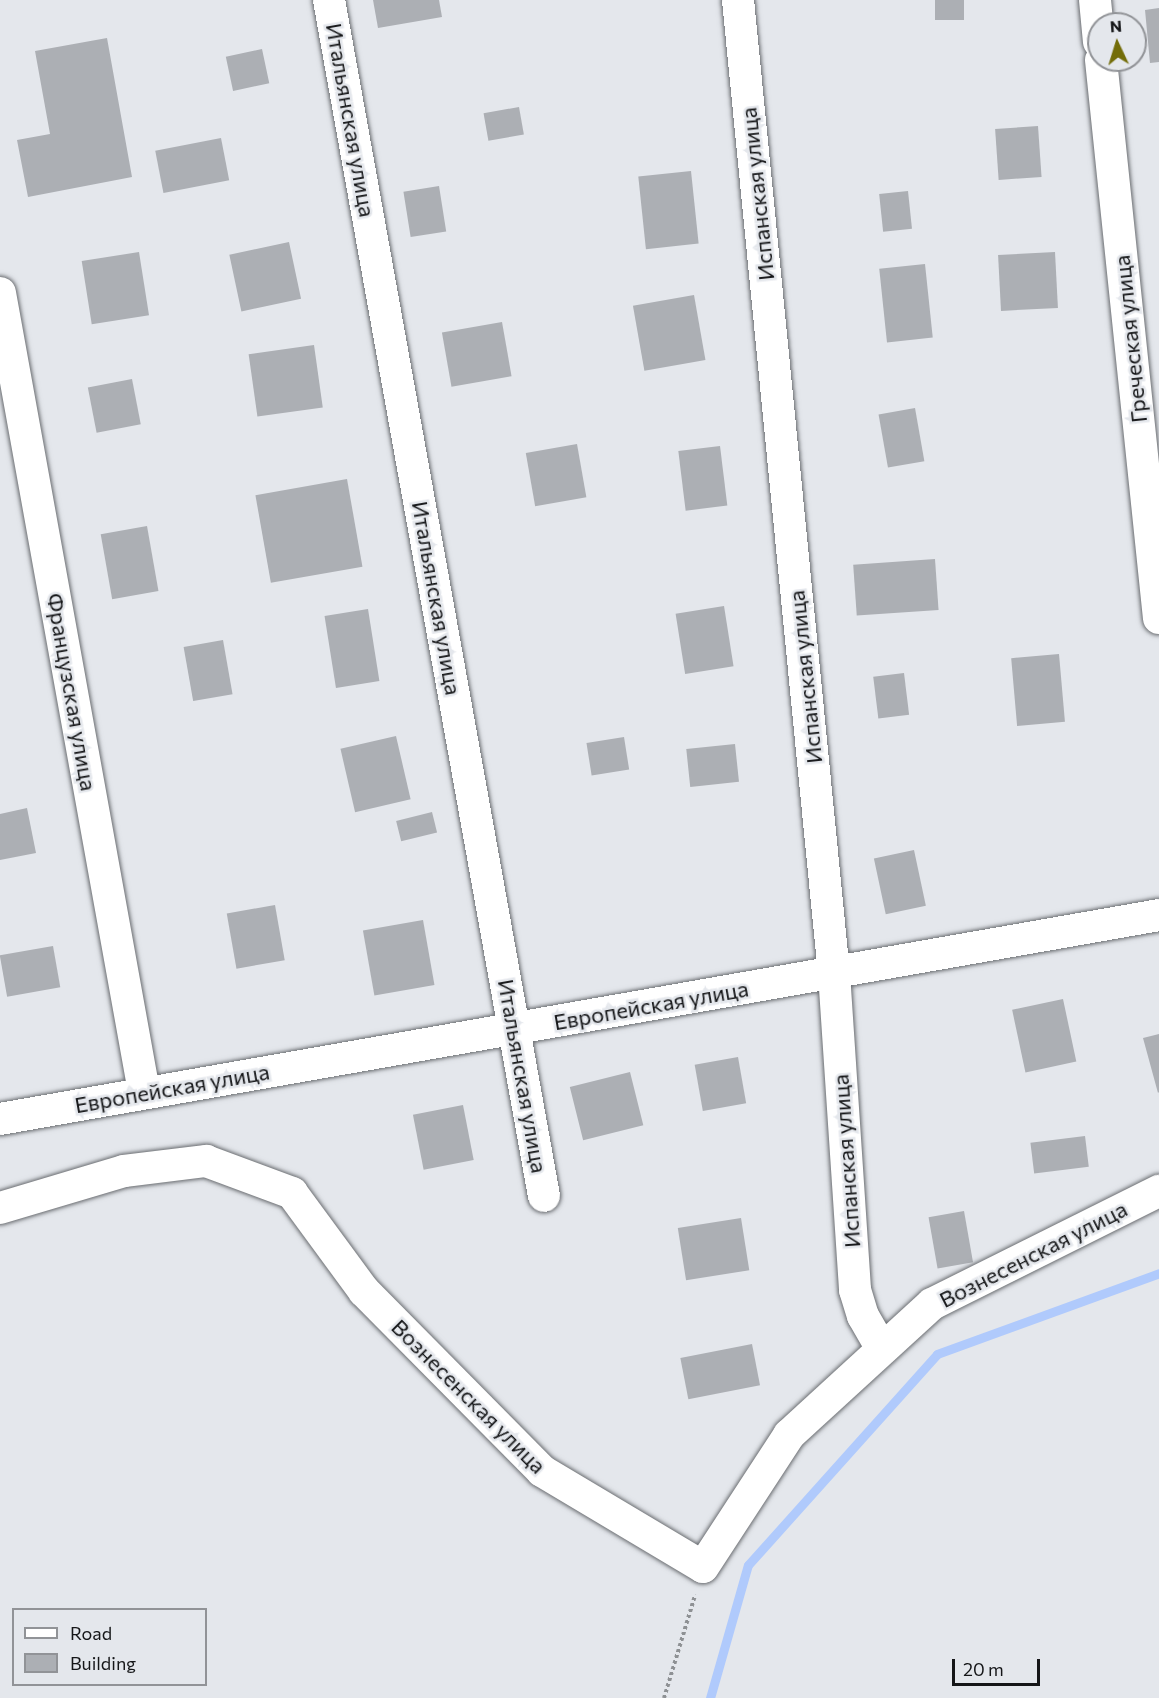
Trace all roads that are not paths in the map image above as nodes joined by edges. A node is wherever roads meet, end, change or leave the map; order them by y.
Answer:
1 (329, 0) edge
2 (738, 0) edge
3 (1102, 72) edge
4 (0, 293) edge
5 (1159, 618) edge
6 (1159, 915) edge
7 (834, 973) junction
8 (514, 1029) junction
9 (144, 1092) junction
10 (0, 1119) edge
11 (1159, 1191) edge
12 (544, 1196) dead end
13 (0, 1208) edge
14 (882, 1349) junction

1 - 8 street, Итальянская улица
2 - 7 street, Испанская улица
3 - 5 street, Греческая улица
4 - 9 street, Французская улица
6 - 7 street, Европейская улица
7 - 8 street, Европейская улица
7 - 14 street, Испанская улица
8 - 9 street, Европейская улица
8 - 12 street, Итальянская улица
9 - 10 street, Европейская улица
11 - 14 street, Вознесенская улица
13 - 14 street, Вознесенская улица

